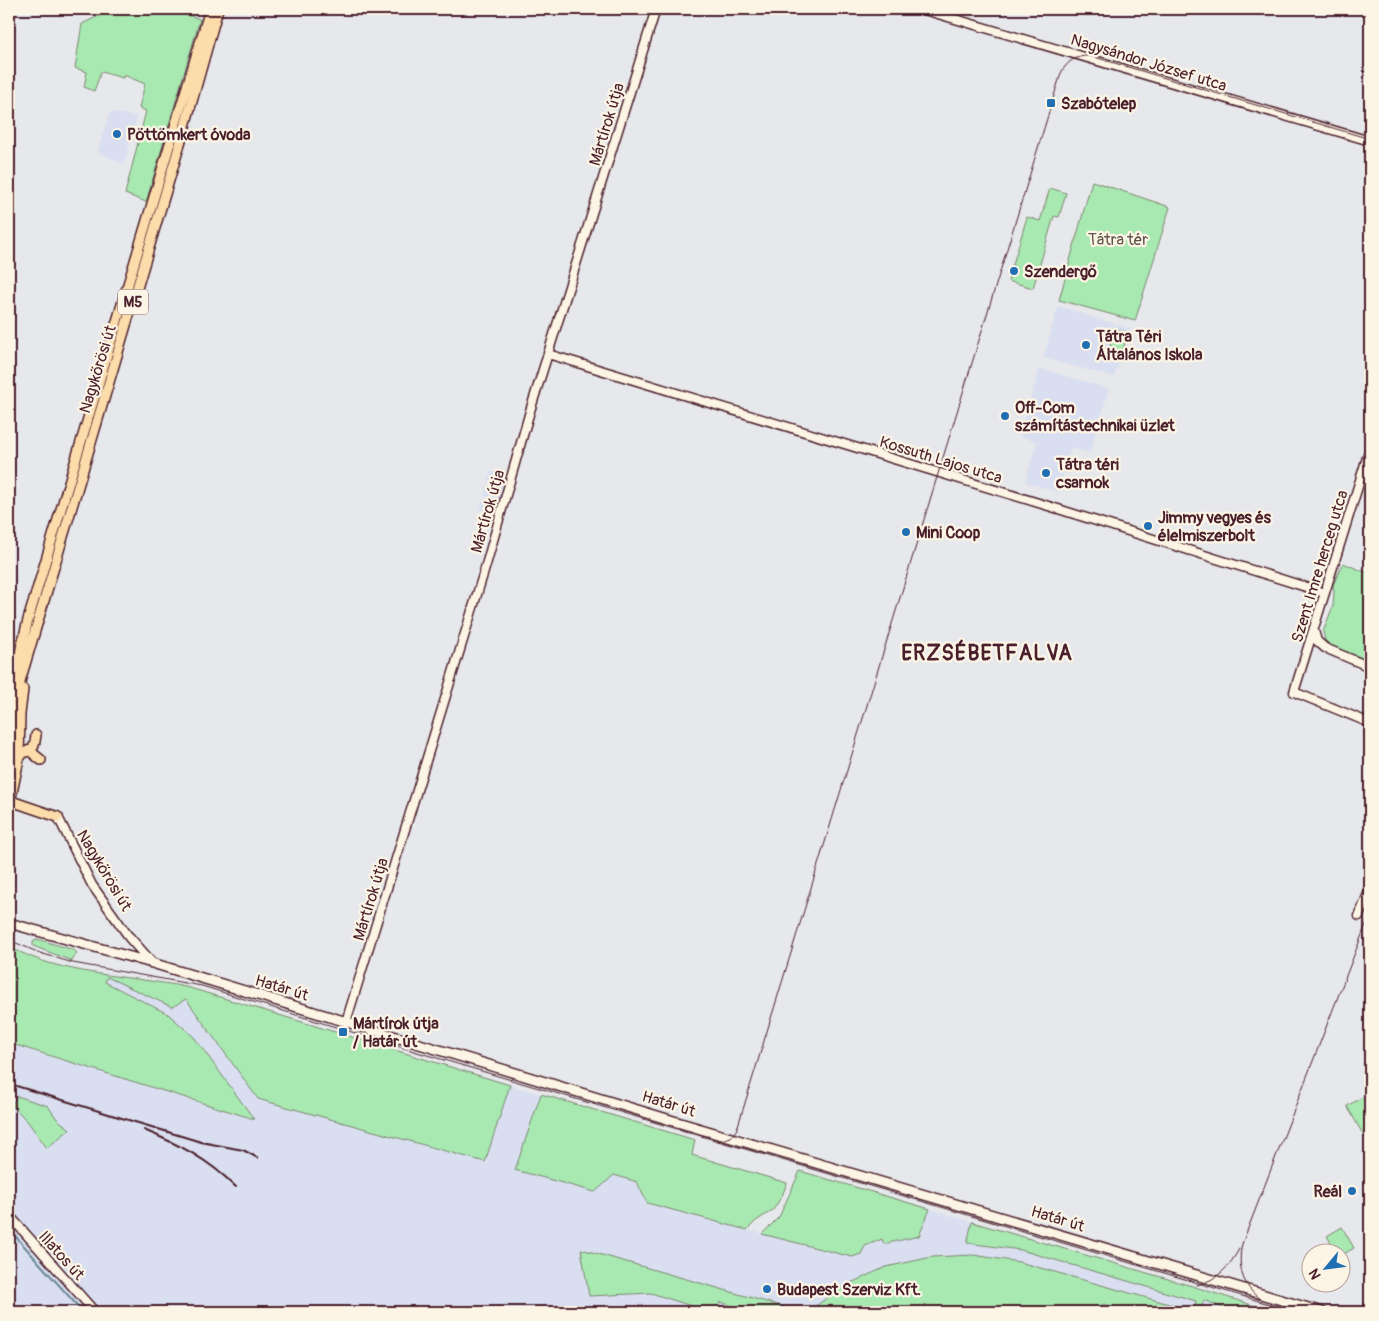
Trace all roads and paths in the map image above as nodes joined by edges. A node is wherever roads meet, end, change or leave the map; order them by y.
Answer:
1 (210, 9) edge
2 (218, 9) edge
3 (656, 9) edge
4 (921, 9) edge
5 (1370, 142) edge
6 (548, 354) junction
7 (1370, 448) edge
8 (1325, 593) junction
9 (1314, 631) junction
10 (1325, 648) junction
11 (1307, 651) junction
12 (24, 666) junction
13 (1370, 667) edge
14 (9, 695) edge
15 (1370, 723) edge
16 (36, 735) dead end
17 (9, 739) edge
18 (30, 751) junction
19 (19, 759) junction
20 (41, 760) dead end
21 (10, 803) edge
22 (58, 817) joint
23 (1370, 888) edge
24 (1360, 916) dead end
25 (9, 923) edge
26 (129, 937) junction
27 (128, 956) junction
28 (152, 963) junction
29 (346, 1022) junction
30 (9, 1215) edge
31 (94, 1312) edge
32 (1322, 1312) edge

1 - 14 main road, Nagykőrösi út / M5
2 - 12 main road, Nagykőrösi út / M5
3 - 6 street, Mártírok útja
4 - 5 street, Nagysándor József utca
6 - 8 street, Kossuth Lajos utca
6 - 29 street, Mártírok útja
7 - 8 street, Szent Imre herceg utca
8 - 9 street, Szent Imre herceg utca
9 - 10 street
9 - 11 street, Szent Imre herceg utca
10 - 11 street
10 - 13 street
11 - 15 street, Szent Imre herceg utca
12 - 17 main road, Nagykőrösi út / M5
12 - 19 main road
16 - 18 main road
18 - 19 main road
18 - 20 main road
19 - 21 main road
21 - 22 main road
22 - 26 street, Nagykőrösi út
23 - 24 street
25 - 27 main road, Határ út
26 - 27 main road
26 - 28 main road
27 - 28 main road, Határ út
28 - 29 main road, Határ út
29 - 32 main road, Határ út
30 - 31 street, Illatos út

